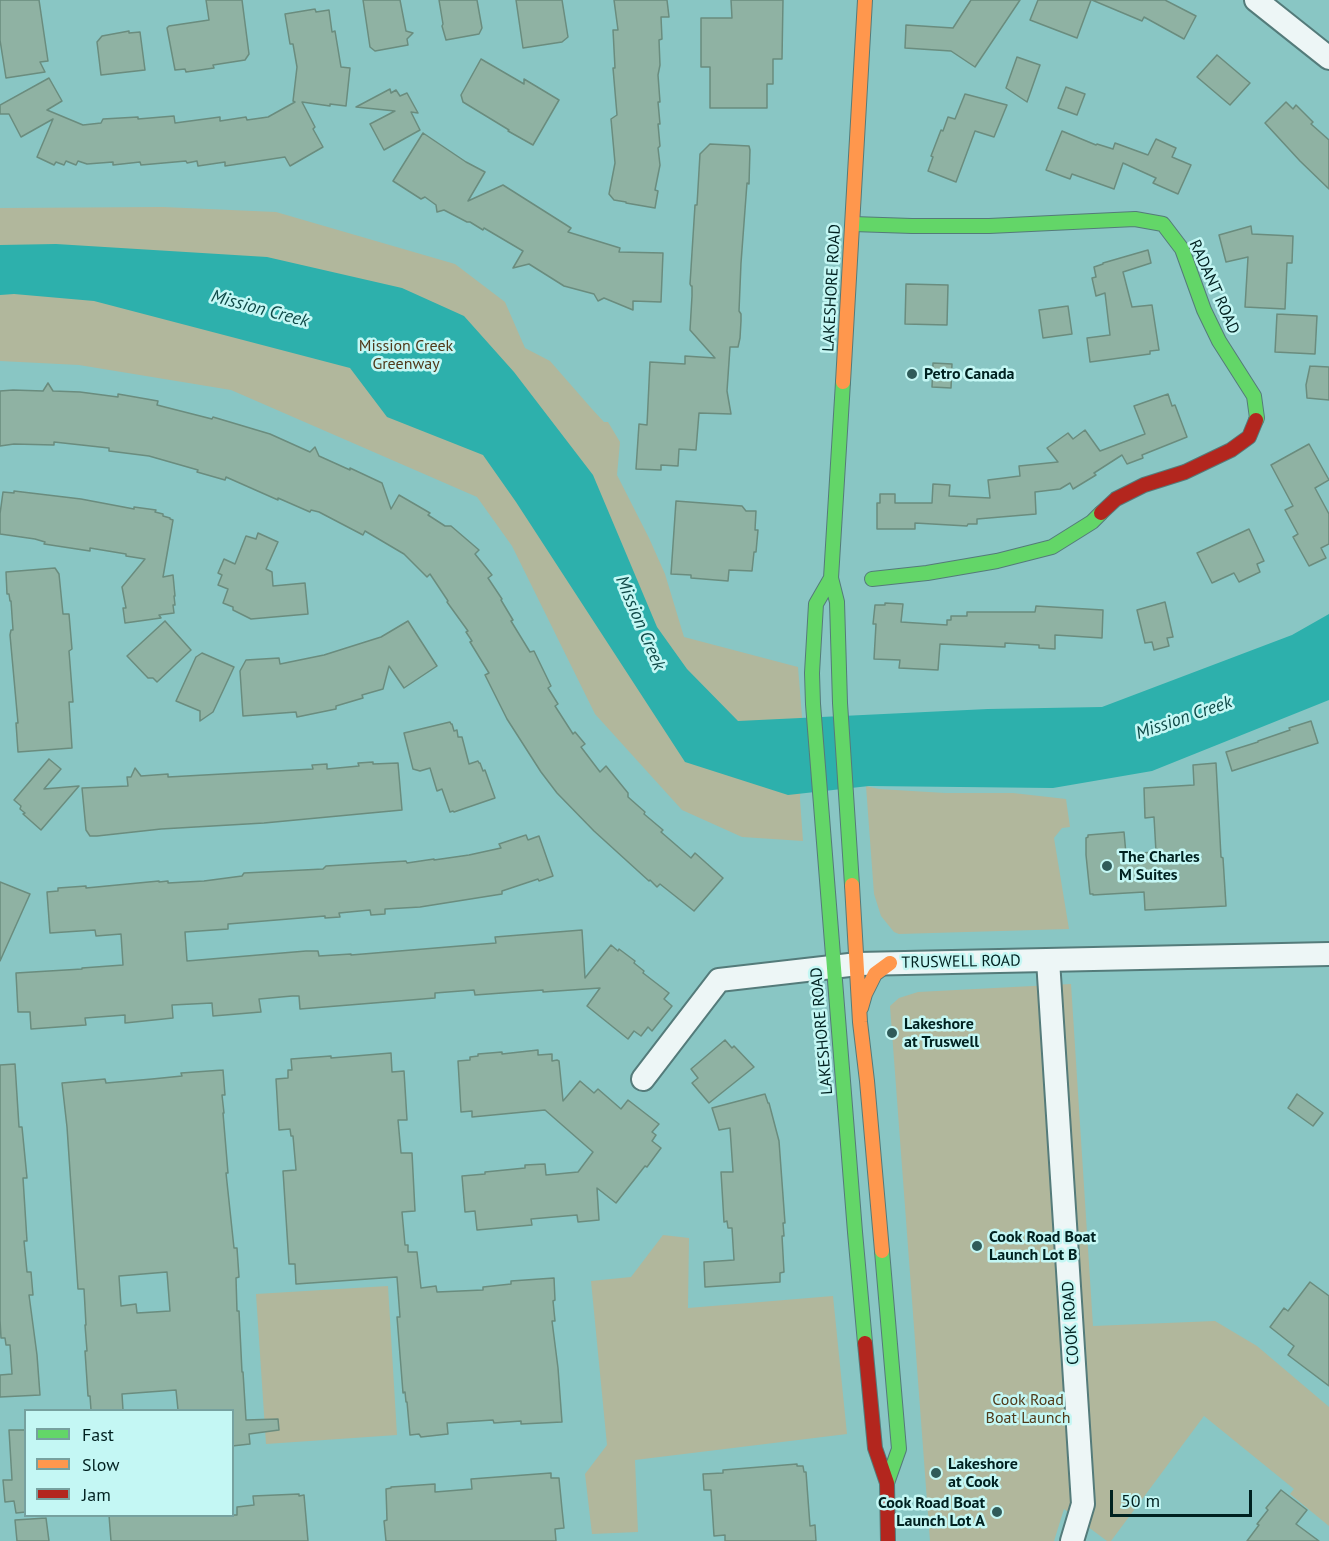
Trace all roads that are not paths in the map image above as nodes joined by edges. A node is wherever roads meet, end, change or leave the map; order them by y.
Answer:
1 (865, 0) edge
2 (1256, 0) edge
3 (1329, 58) edge
4 (853, 224) junction
5 (831, 578) junction
6 (873, 579) dead end
7 (1329, 954) edge
8 (1048, 960) junction
9 (890, 963) junction
10 (858, 964) junction
11 (833, 967) junction
12 (860, 1012) junction
13 (643, 1079) dead end
14 (874, 1156) junction
15 (849, 1157) junction
16 (887, 1483) junction
17 (888, 1541) edge
18 (1072, 1541) edge

1 - 4 main road, LAKESHORE ROAD
2 - 3 street
4 - 5 main road, LAKESHORE ROAD
4 - 6 main road, RADANT ROAD
5 - 10 main road, LAKESHORE ROAD
5 - 11 main road, LAKESHORE ROAD
7 - 8 street, TRUSWELL ROAD
8 - 9 street, TRUSWELL ROAD
8 - 18 street, COOK ROAD
9 - 10 street, TRUSWELL ROAD
9 - 12 main road
10 - 11 street, TRUSWELL ROAD
10 - 12 main road, LAKESHORE ROAD
11 - 13 street, TRUSWELL ROAD
11 - 15 main road, LAKESHORE ROAD
12 - 14 main road, LAKESHORE ROAD
14 - 15 main road
14 - 16 main road, LAKESHORE ROAD
15 - 16 main road, LAKESHORE ROAD
16 - 17 main road, LAKESHORE ROAD

